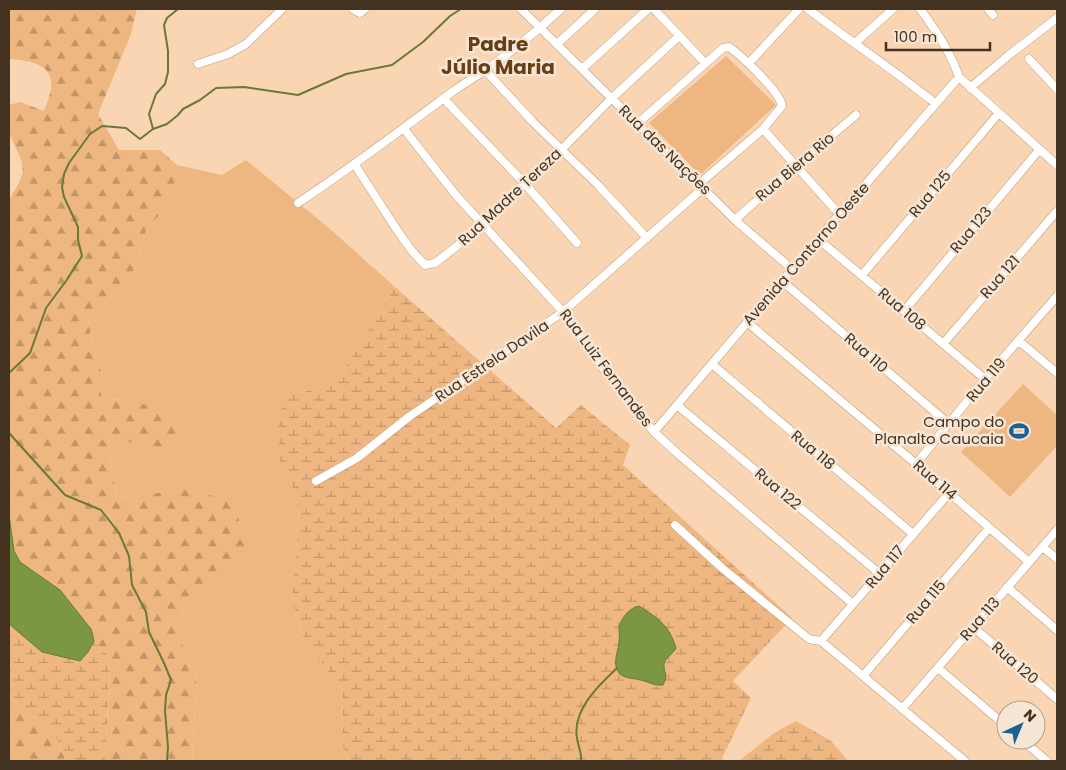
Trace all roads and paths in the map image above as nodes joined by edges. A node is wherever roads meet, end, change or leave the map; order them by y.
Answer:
1 (353, 9) edge
2 (365, 9) edge
3 (521, 9) edge
4 (561, 9) edge
5 (594, 9) edge
6 (648, 9) edge
7 (654, 9) edge
8 (799, 9) edge
9 (808, 9) edge
10 (893, 9) edge
11 (920, 9) edge
12 (280, 10) edge
13 (1057, 18) edge
14 (541, 28) junction
15 (679, 36) junction
16 (855, 43) junction
17 (557, 44) junction
18 (1029, 59) dead end
19 (705, 63) junction
20 (198, 64) dead end
21 (749, 64) junction
22 (582, 69) junction
23 (485, 70) junction
24 (959, 77) junction
25 (970, 88) junction
26 (1057, 88) edge
27 (444, 98) junction
28 (612, 98) junction
29 (936, 103) junction
30 (999, 114) junction
31 (856, 115) dead end
32 (637, 124) junction
33 (404, 129) junction
34 (762, 129) junction
35 (562, 149) junction
36 (1039, 150) junction
37 (355, 165) junction
38 (1057, 165) edge
39 (795, 166) junction
40 (526, 184) junction
41 (701, 186) junction
42 (298, 203) dead end
43 (1057, 211) edge
44 (840, 215) junction
45 (735, 220) junction
46 (482, 223) junction
47 (647, 238) junction
48 (818, 239) junction
49 (577, 243) dead end
50 (792, 269) junction
51 (862, 275) junction
52 (782, 281) junction
53 (1056, 300) edge
54 (904, 311) junction
55 (563, 312) junction
56 (748, 322) junction
57 (1019, 341) junction
58 (943, 344) junction
59 (712, 365) junction
60 (1057, 373) edge
61 (985, 379) junction
62 (678, 406) junction
63 (949, 424) junction
64 (654, 432) junction
65 (916, 464) junction
66 (316, 481) dead end
67 (949, 493) junction
68 (675, 525) dead end
69 (989, 528) junction
70 (1057, 530) edge
71 (913, 534) junction
72 (1043, 546) junction
73 (1057, 559) edge
74 (1029, 562) junction
75 (879, 573) junction
76 (1007, 587) junction
77 (854, 604) junction
78 (973, 627) junction
79 (1057, 630) edge
80 (821, 641) junction
81 (938, 668) junction
82 (863, 676) junction
83 (1057, 699) edge
84 (902, 709) junction
85 (996, 717) edge
86 (1034, 750) edge
87 (965, 761) edge
88 (1047, 761) edge

1 - 2 street
3 - 14 street, Rua das Nações
4 - 14 street
5 - 17 street
6 - 22 street
7 - 15 street
8 - 21 street
9 - 16 street
10 - 16 street
11 - 24 street
12 - 20 street
13 - 25 street
14 - 17 street, Rua das Nações
14 - 23 street
15 - 19 street
15 - 28 street, Rua Madre Tereza
16 - 29 street
17 - 22 street, Rua das Nações
18 - 26 street
19 - 21 street
19 - 32 street
21 - 34 street, Rua Estrela Davila
22 - 28 street, Rua das Nações
23 - 27 street
23 - 35 street
24 - 25 street
24 - 29 street, Avenida Contorno Oeste
25 - 30 street
27 - 33 street
27 - 40 street
28 - 32 street, Rua das Nações
28 - 35 street, Rua Madre Tereza
29 - 44 street, Avenida Contorno Oeste
30 - 36 street
30 - 51 street, Rua 125
31 - 39 street, Rua Biera Rio
32 - 41 street, Rua das Nações
33 - 37 street
33 - 46 street, Rua Luiz Fernandes
34 - 39 street
34 - 41 street, Rua Estrela Davila
35 - 40 street, Rua Madre Tereza
35 - 47 street
36 - 38 street
36 - 54 street, Rua 123
37 - 42 street
37 - 46 street, Rua Madre Tereza
39 - 44 street
39 - 45 street, Rua Biera Rio
40 - 46 street, Rua Madre Tereza
40 - 49 street
41 - 45 street, Rua das Nações
41 - 47 street, Rua Estrela Davila
43 - 58 street, Rua 121
44 - 48 street, Avenida Contorno Oeste
45 - 50 street, Rua das Nações
46 - 55 street, Rua Luiz Fernandes
47 - 55 street, Rua Estrela Davila
48 - 50 street, Avenida Contorno Oeste
48 - 51 street, Rua 108
50 - 52 street, Avenida Contorno Oeste
51 - 54 street, Rua 108
52 - 56 street, Avenida Contorno Oeste
52 - 63 street, Rua 110
53 - 57 street, Rua 119
54 - 58 street, Rua 108
55 - 64 street, Rua Luiz Fernandes
55 - 66 street, Rua Estrela Davila
56 - 59 street, Avenida Contorno Oeste
56 - 65 street, Rua 114
57 - 60 street
57 - 61 street, Rua 119
58 - 61 street, Rua 108
59 - 62 street, Avenida Contorno Oeste
59 - 71 street, Rua 118
61 - 63 street, Rua 119
62 - 64 street, Avenida Contorno Oeste
62 - 75 street, Rua 122
63 - 65 street, Rua 119
64 - 77 street, Rua Luiz Fernandes
65 - 67 street, Rua 114
67 - 69 street, Rua 114
67 - 71 street, Rua 117
68 - 80 street
69 - 74 street, Rua 114
69 - 82 street, Rua 115
70 - 72 street, Rua 113
71 - 75 street, Rua 117
72 - 73 street
72 - 74 street, Rua 113
74 - 76 street, Rua 113
75 - 77 street, Rua 117
76 - 78 street, Rua 113
76 - 79 street
77 - 80 street, Rua 117
78 - 81 street, Rua 113
78 - 83 street, Rua 120
80 - 82 street
81 - 84 street, Rua 113
81 - 85 street
82 - 84 street
84 - 87 street
86 - 88 street

